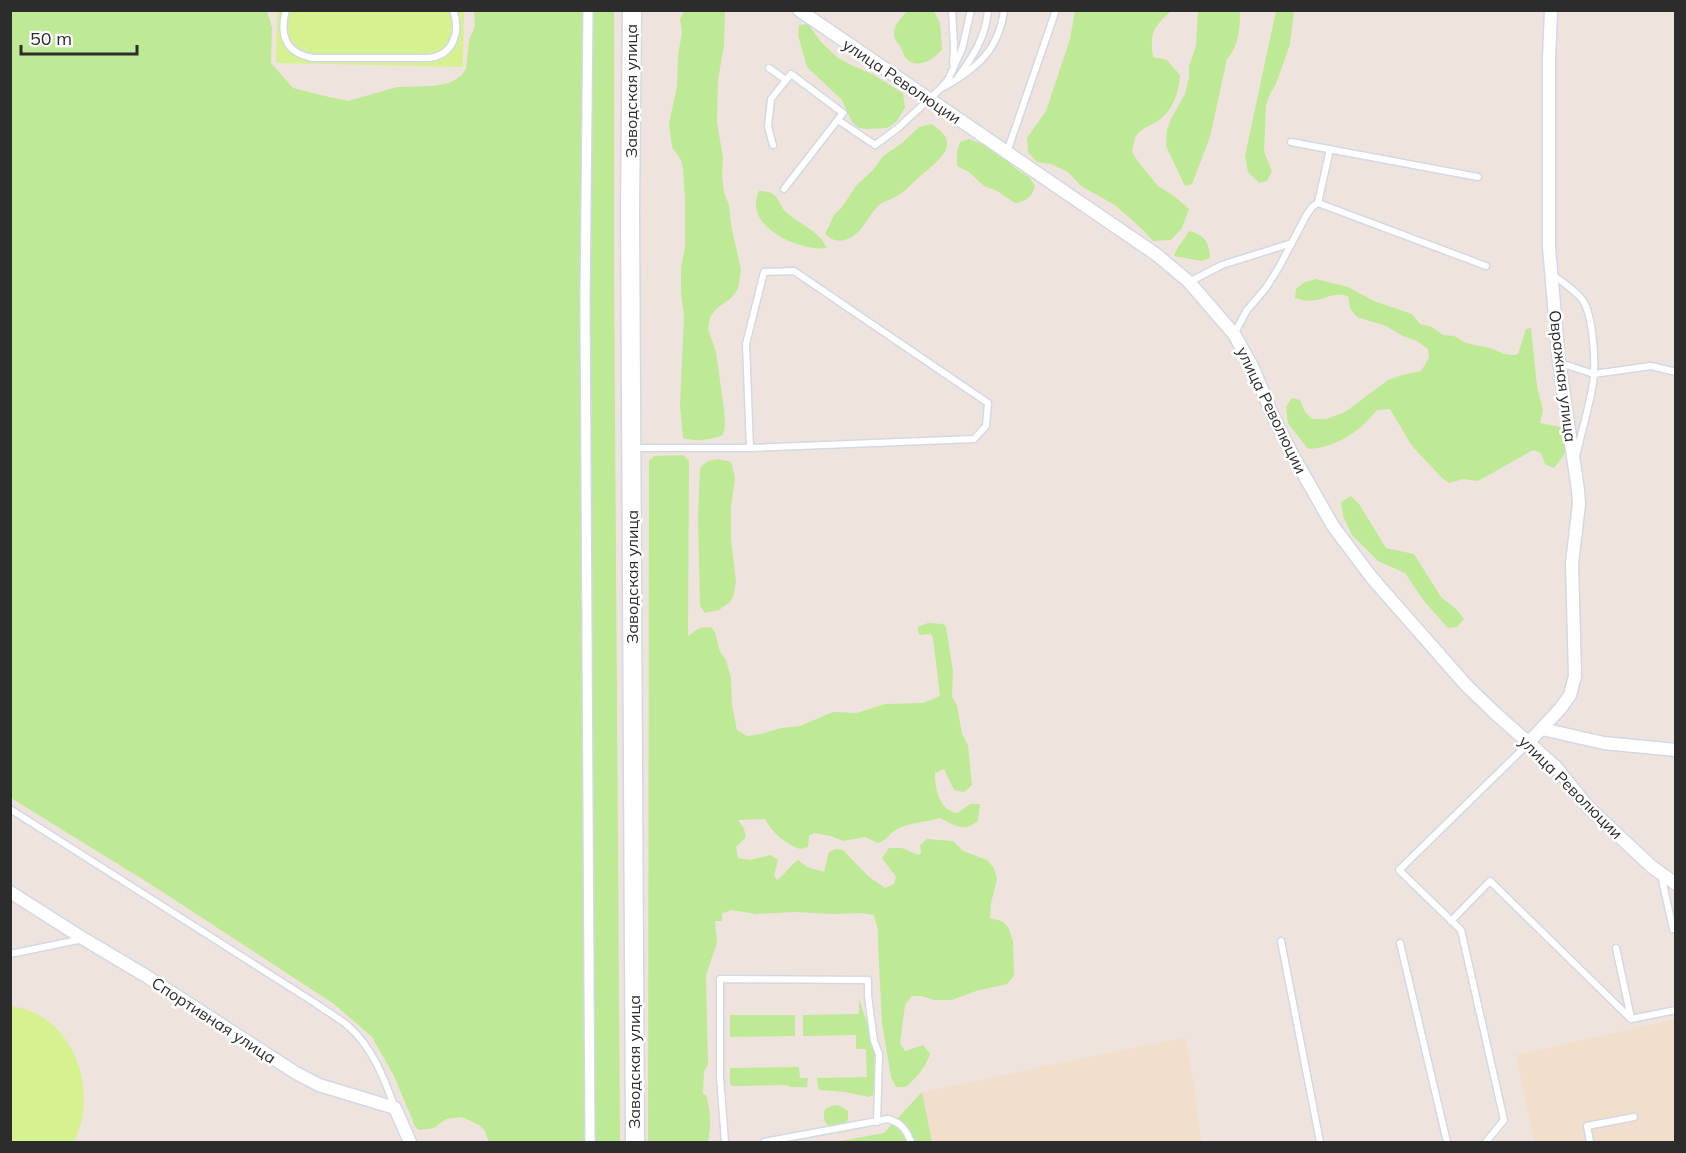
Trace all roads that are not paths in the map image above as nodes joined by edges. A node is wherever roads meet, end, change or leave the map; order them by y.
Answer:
1 (286, 10) edge
2 (453, 10) edge
3 (588, 10) edge
4 (632, 10) edge
5 (799, 10) edge
6 (971, 10) edge
7 (988, 10) edge
8 (1004, 10) edge
9 (1056, 10) edge
10 (1551, 10) edge
11 (950, 12) edge
12 (770, 68) dead end
13 (952, 73) junction
14 (786, 80) junction
15 (956, 80) junction
16 (940, 89) junction
17 (929, 99) junction
18 (838, 120) junction
19 (1291, 142) dead end
20 (773, 145) dead end
21 (1330, 149) junction
22 (1007, 153) junction
23 (1478, 177) dead end
24 (784, 189) dead end
25 (1318, 203) junction
26 (1292, 243) junction
27 (1486, 266) dead end
28 (1551, 274) junction
29 (1189, 282) junction
30 (1234, 334) junction
31 (1559, 362) junction
32 (1676, 372) edge
33 (1594, 374) junction
34 (632, 448) junction
35 (750, 448) junction
36 (1575, 461) junction
37 (1542, 729) junction
38 (1529, 742) junction
39 (1676, 750) edge
40 (10, 809) edge
41 (1661, 874) junction
42 (1676, 884) edge
43 (10, 892) edge
44 (1451, 921) junction
45 (1673, 928) dead end
46 (84, 939) junction
47 (1281, 940) dead end
48 (1400, 943) dead end
49 (1616, 948) dead end
50 (10, 954) edge
51 (1676, 1010) edge
52 (1631, 1019) junction
53 (395, 1107) junction
54 (1634, 1117) dead end
55 (877, 1122) junction
56 (410, 1143) edge
57 (590, 1143) edge
58 (635, 1143) edge
59 (725, 1143) edge
60 (764, 1143) edge
61 (911, 1143) edge
62 (1320, 1143) edge
63 (1447, 1143) edge
64 (1486, 1143) edge
65 (1590, 1143) edge

1 - 2 lane
3 - 57 street
4 - 34 main road, Заводская улица
5 - 17 street, улица Революции
6 - 13 lane
7 - 15 lane
8 - 15 lane
9 - 22 lane
10 - 28 street, Овражная улица
11 - 13 lane
12 - 14 lane
13 - 16 lane
14 - 18 lane
14 - 20 lane
15 - 16 lane
16 - 17 lane
17 - 18 lane
17 - 22 street, улица Революции
18 - 24 lane
19 - 21 lane
21 - 23 lane
21 - 25 lane
22 - 29 street, улица Революции
25 - 26 lane
25 - 27 lane
26 - 29 lane
26 - 30 lane
28 - 31 street, Овражная улица
28 - 33 lane
29 - 30 street, улица Революции
30 - 38 street, улица Революции
31 - 33 lane
31 - 36 street, Овражная улица
32 - 33 lane
33 - 36 lane
34 - 35 lane
34 - 58 main road, Заводская улица
35 - 35 lane
36 - 37 street, Овражная улица
37 - 38 street, Овражная улица
37 - 39 street
38 - 41 street, улица Революции
38 - 44 lane
40 - 53 lane
41 - 42 street, улица Революции
41 - 45 lane
43 - 46 street, Спортивная улица
44 - 52 lane
44 - 64 lane
46 - 50 lane
46 - 53 street, Спортивная улица
47 - 62 lane
48 - 63 lane
49 - 52 lane
51 - 52 lane
53 - 56 street
54 - 65 lane
55 - 59 lane
55 - 60 lane
55 - 61 lane

